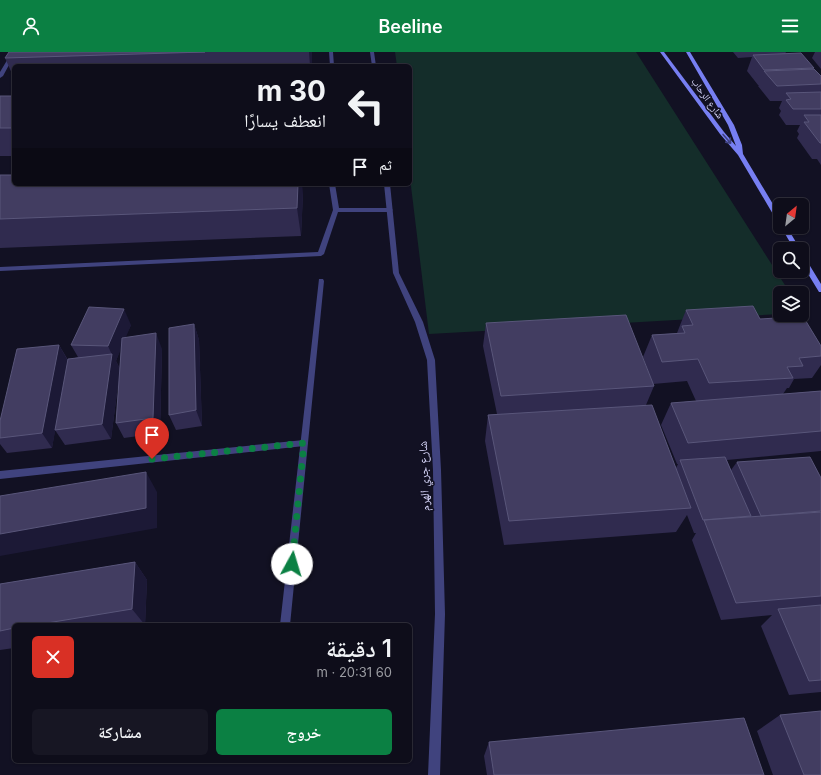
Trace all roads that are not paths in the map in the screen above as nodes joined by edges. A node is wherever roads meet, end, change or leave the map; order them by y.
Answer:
1 (14, 52) edge
2 (331, 52) edge
3 (372, 52) edge
4 (662, 52) edge
5 (688, 52) edge
6 (332, 64) edge
7 (374, 64) edge
8 (0, 76) edge
9 (740, 154) junction
10 (332, 186) edge
11 (387, 186) edge
12 (773, 209) edge
13 (336, 210) junction
14 (390, 210) junction
15 (0, 269) edge
16 (809, 270) edge
17 (321, 280) dead end
18 (821, 290) edge
19 (304, 443) junction
20 (0, 475) edge
21 (285, 623) edge
22 (434, 775) edge

1 - 8 street
2 - 6 street
3 - 7 street
4 -> 9 street, شارع الرحاب
5 - 9 street, شارع الرحاب
9 - 12 street, شارع الرحاب
10 - 13 street
11 - 14 street, شارع جري الهرم
13 - 14 street
13 - 15 street
14 - 22 street, شارع جري الهرم
16 - 18 street
17 - 19 street
19 - 20 street
19 - 21 street

